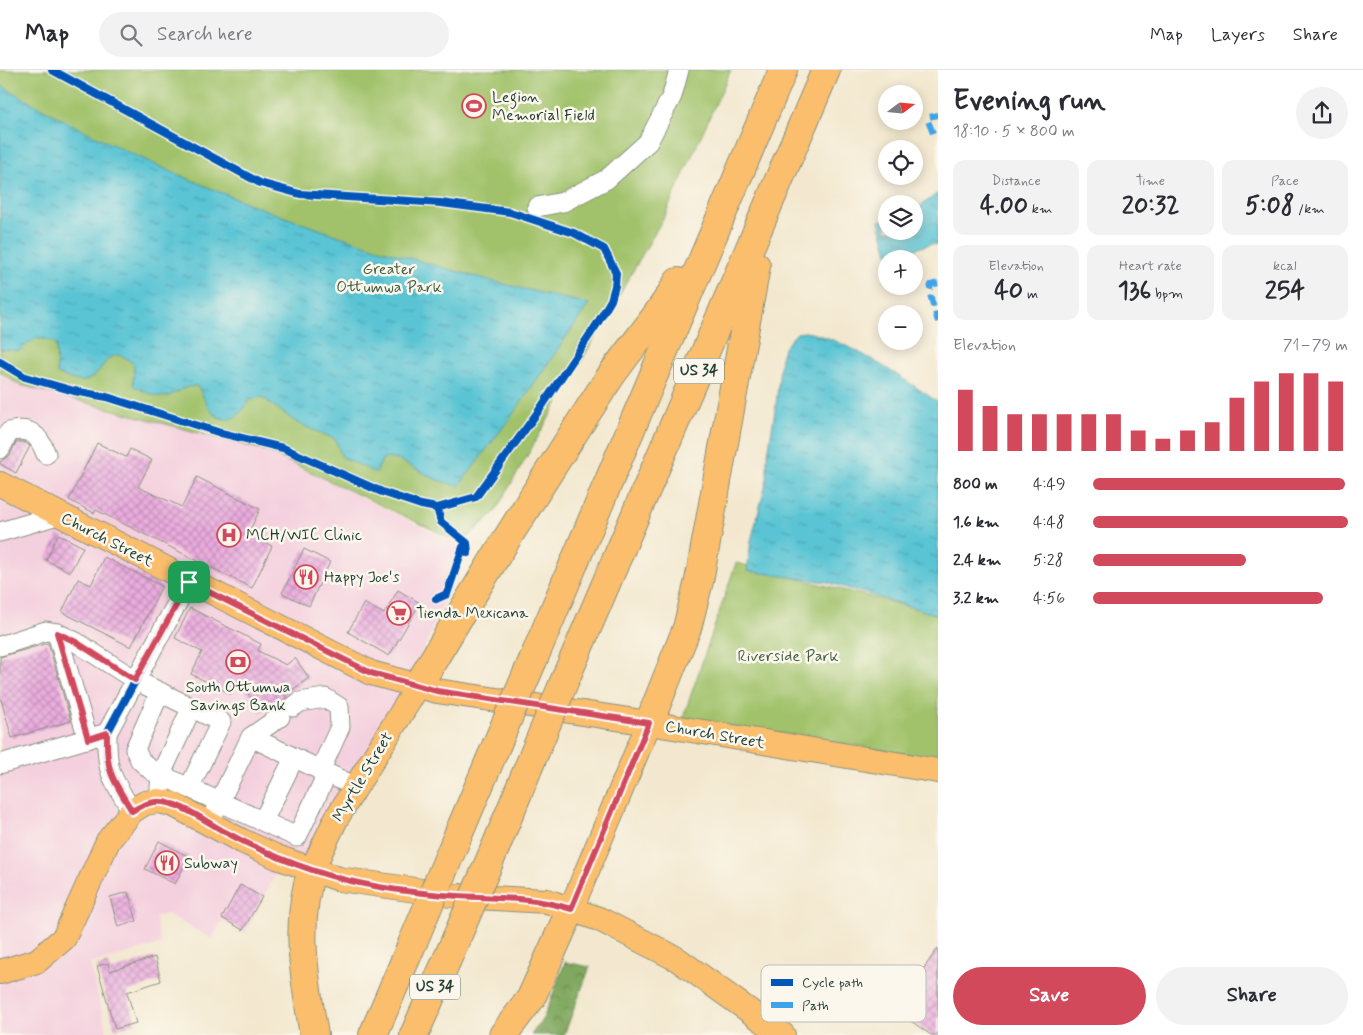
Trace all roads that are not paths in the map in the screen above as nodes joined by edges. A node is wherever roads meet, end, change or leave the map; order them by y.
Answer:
1 (679, 70) edge
2 (783, 70) edge
3 (826, 70) edge
4 (743, 164) junction
5 (775, 189) junction
6 (537, 207) dead end
7 (0, 449) edge
8 (46, 454) dead end
9 (0, 484) edge
10 (58, 515) junction
11 (0, 532) edge
12 (189, 582) junction
13 (57, 633) junction
14 (0, 646) edge
15 (135, 680) junction
16 (418, 686) junction
17 (160, 692) junction
18 (191, 709) junction
19 (649, 723) junction
20 (107, 733) junction
21 (251, 737) junction
22 (88, 739) junction
23 (294, 758) junction
24 (0, 764) edge
25 (938, 771) edge
26 (324, 772) junction
27 (161, 774) junction
28 (356, 787) junction
29 (189, 788) junction
30 (159, 802) junction
31 (220, 802) junction
32 (132, 811) junction
33 (263, 821) junction
34 (209, 824) junction
35 (312, 870) junction
36 (571, 909) junction
37 (0, 972) edge
38 (761, 1019) edge
39 (765, 1022) edge
40 (314, 1035) edge
41 (373, 1035) edge
42 (414, 1035) edge
43 (503, 1035) edge
44 (783, 1035) edge

1 - 6 street
2 - 4 highway, US 34
3 - 5 highway, US 34
4 - 16 highway
4 - 41 highway, US 34, bridge
5 - 19 highway
5 - 42 highway, US 34, bridge
7 - 8 street
9 - 10 main road, Church Street
10 - 11 street
10 - 12 main road, Church Street
12 - 15 street
12 - 16 main road, Church Street
13 - 14 street
13 - 15 street
13 - 22 street
15 - 17 street
15 - 20 street
16 - 19 main road, Church Street
16 - 28 main road, Myrtle Street
17 - 18 street
17 - 27 street
18 - 27 street
18 - 29 street
19 - 25 main road, Church Street
19 - 36 main road
20 - 22 street
20 - 32 street
21 - 23 street
21 - 26 street
21 - 31 street
22 - 24 street
23 - 26 street
23 - 33 street
26 - 28 street
26 - 33 street
27 - 29 street
27 - 30 street
28 - 35 main road, Myrtle Street
29 - 31 street
30 - 32 main road
30 - 34 main road
31 - 33 street
31 - 34 street
32 - 37 main road
34 - 35 main road
35 - 36 main road
35 - 40 highway
36 - 38 main road
36 - 43 highway
39 - 44 main road

